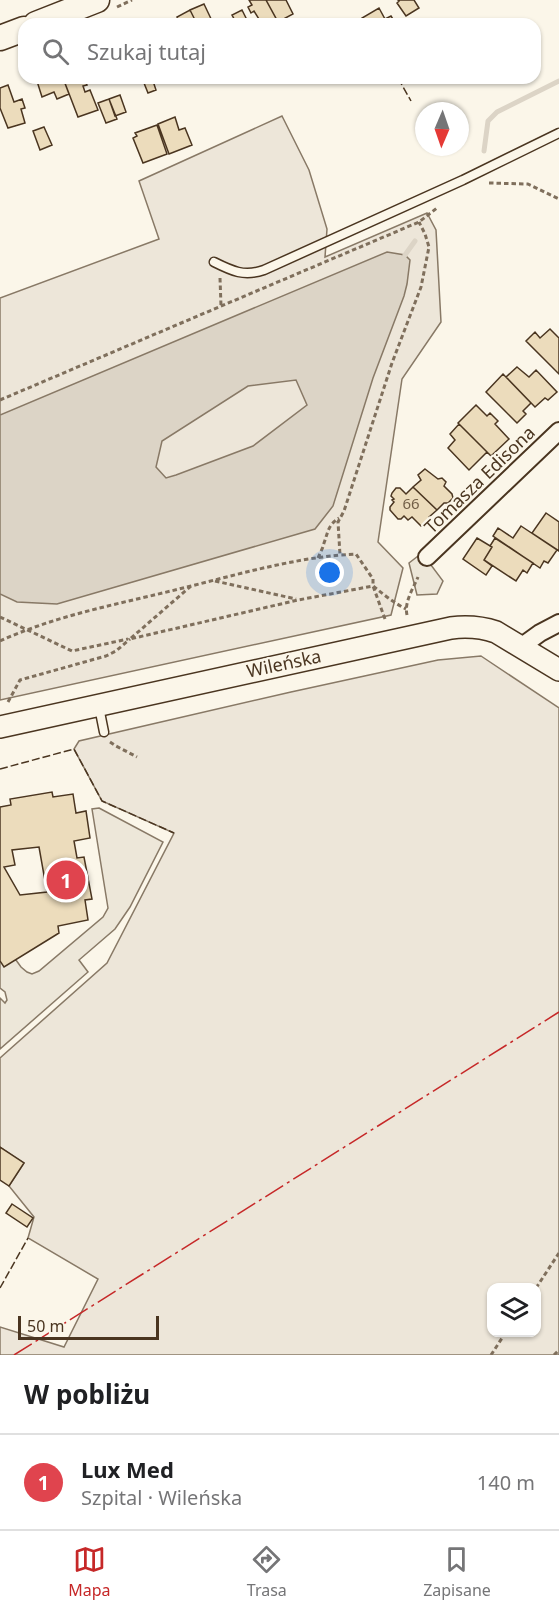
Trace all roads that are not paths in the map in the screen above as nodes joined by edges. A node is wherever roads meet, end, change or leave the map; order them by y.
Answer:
1 (97, 0) edge
2 (51, 18) edge
3 (18, 31) edge
4 (0, 38) edge
5 (559, 133) edge
6 (216, 263) road end
7 (559, 431) edge
8 (427, 557) dead end
9 (559, 623) edge
10 (522, 646) junction
11 (559, 670) edge
12 (98, 705) junction
13 (0, 727) edge
14 (104, 732) road end

1 - 2 main road
3 - 4 main road
5 - 6 lane
7 - 8 street, Tomasza Edisona
9 - 10 street
10 - 11 street, Wileńska
10 - 12 street, Wileńska
12 - 13 street, Wileńska
12 - 14 lane

